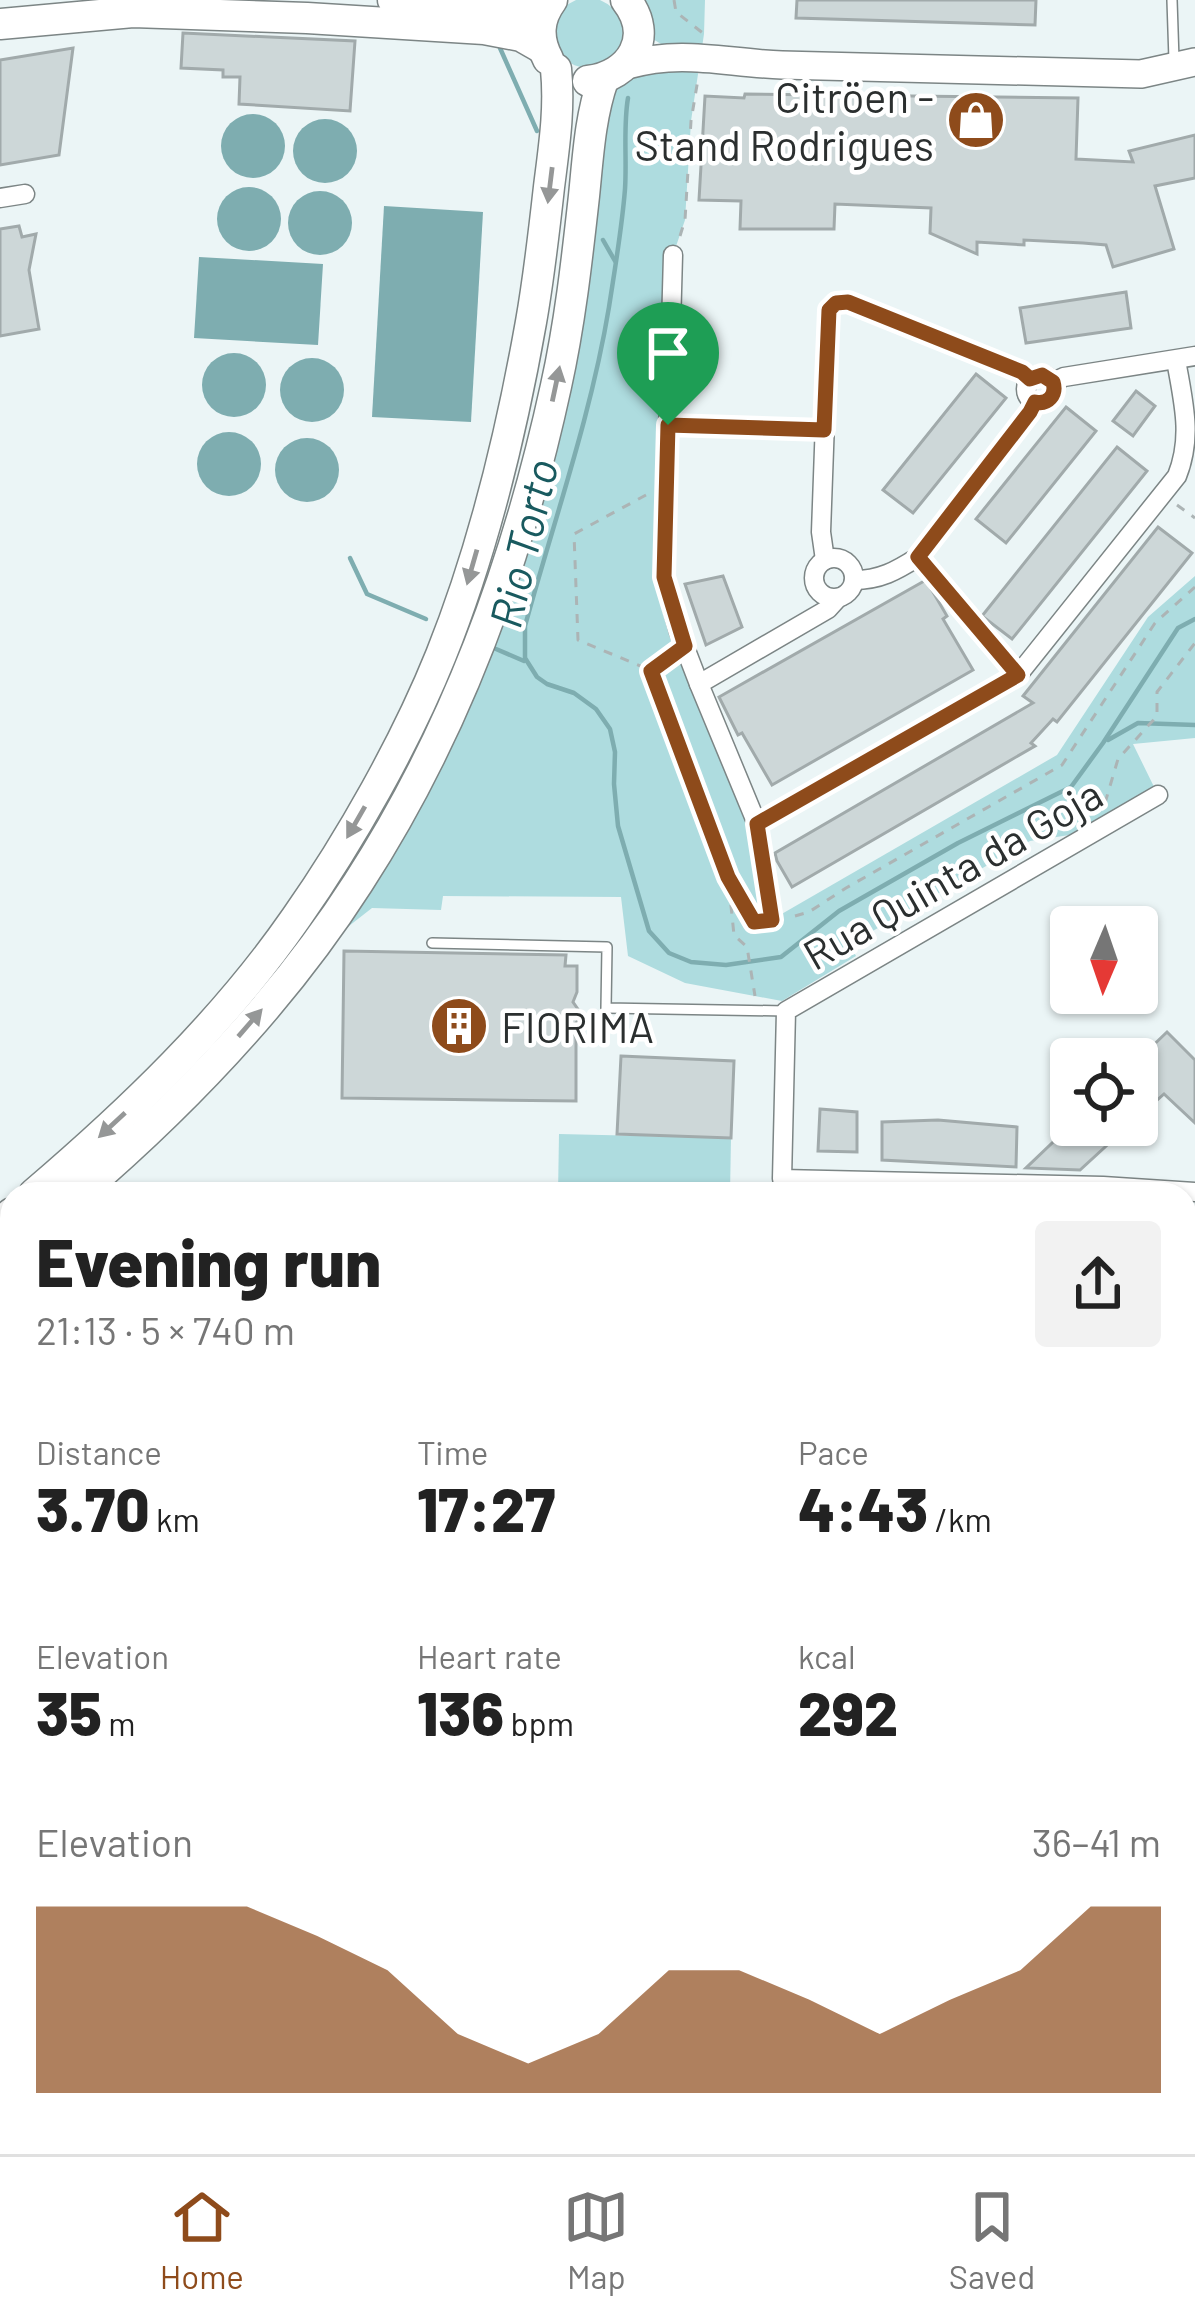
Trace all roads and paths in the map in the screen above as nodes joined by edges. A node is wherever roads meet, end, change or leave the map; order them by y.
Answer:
1 (393, 0) edge
2 (551, 0) edge
3 (674, 0) edge
4 (1172, 0) edge
5 (632, 13) edge
6 (0, 24) edge
7 (549, 58) junction
8 (694, 58) junction
9 (1185, 64) edge
10 (615, 72) junction
11 (25, 194) dead end
12 (0, 198) edge
13 (673, 255) joint
14 (1185, 358) edge
15 (1030, 379) junction
16 (1053, 382) junction
17 (1035, 402) junction
18 (668, 425) junction
19 (824, 430) junction
20 (666, 484) junction
21 (1163, 494) junction
22 (1195, 518) edge
23 (918, 557) junction
24 (825, 560) junction
25 (854, 580) junction
26 (1195, 587) edge
27 (838, 598) junction
28 (1195, 643) edge
29 (685, 646) junction
30 (651, 671) junction
31 (1018, 675) junction
32 (699, 684) junction
33 (1158, 795) dead end
34 (757, 824) junction
35 (1096, 831) junction
36 (728, 877) junction
37 (795, 916) dead end
38 (772, 920) joint
39 (432, 944) dead end
40 (753, 982) dead end
41 (786, 1011) junction
42 (48, 1182) edge
43 (92, 1182) edge
44 (888, 1182) edge

1 - 2 main road
2 - 7 main road
3 - 8 path
4 - 9 lane
5 - 8 street
5 - 10 main road
6 - 7 main road
7 - 10 main road
7 -> 42 main road
8 - 9 street
8 - 10 street
8 - 13 path
43 -> 10 main road
11 - 12 street
13 - 18 street
14 - 16 street
14 - 21 street
15 - 16 street
15 - 17 street
15 - 19 street
16 - 17 street
17 - 23 street
18 - 19 path
18 - 20 street
19 - 24 street
20 - 29 street
20 - 30 path
21 - 22 path
21 - 31 street
23 - 25 street
23 - 31 path
24 - 25 street
24 - 27 street
25 - 27 street
26 - 37 path
27 - 32 street
28 - 35 path
29 - 30 path
29 - 32 street
30 - 36 path
31 - 34 street
32 - 34 street
33 - 35 street, Rua Quinta da Goja
34 - 38 street
35 - 41 street, Rua Quinta da Goja
36 - 38 path
36 - 40 path
39 - 41 lane
41 - 44 street, Rua Quinta da Goja

